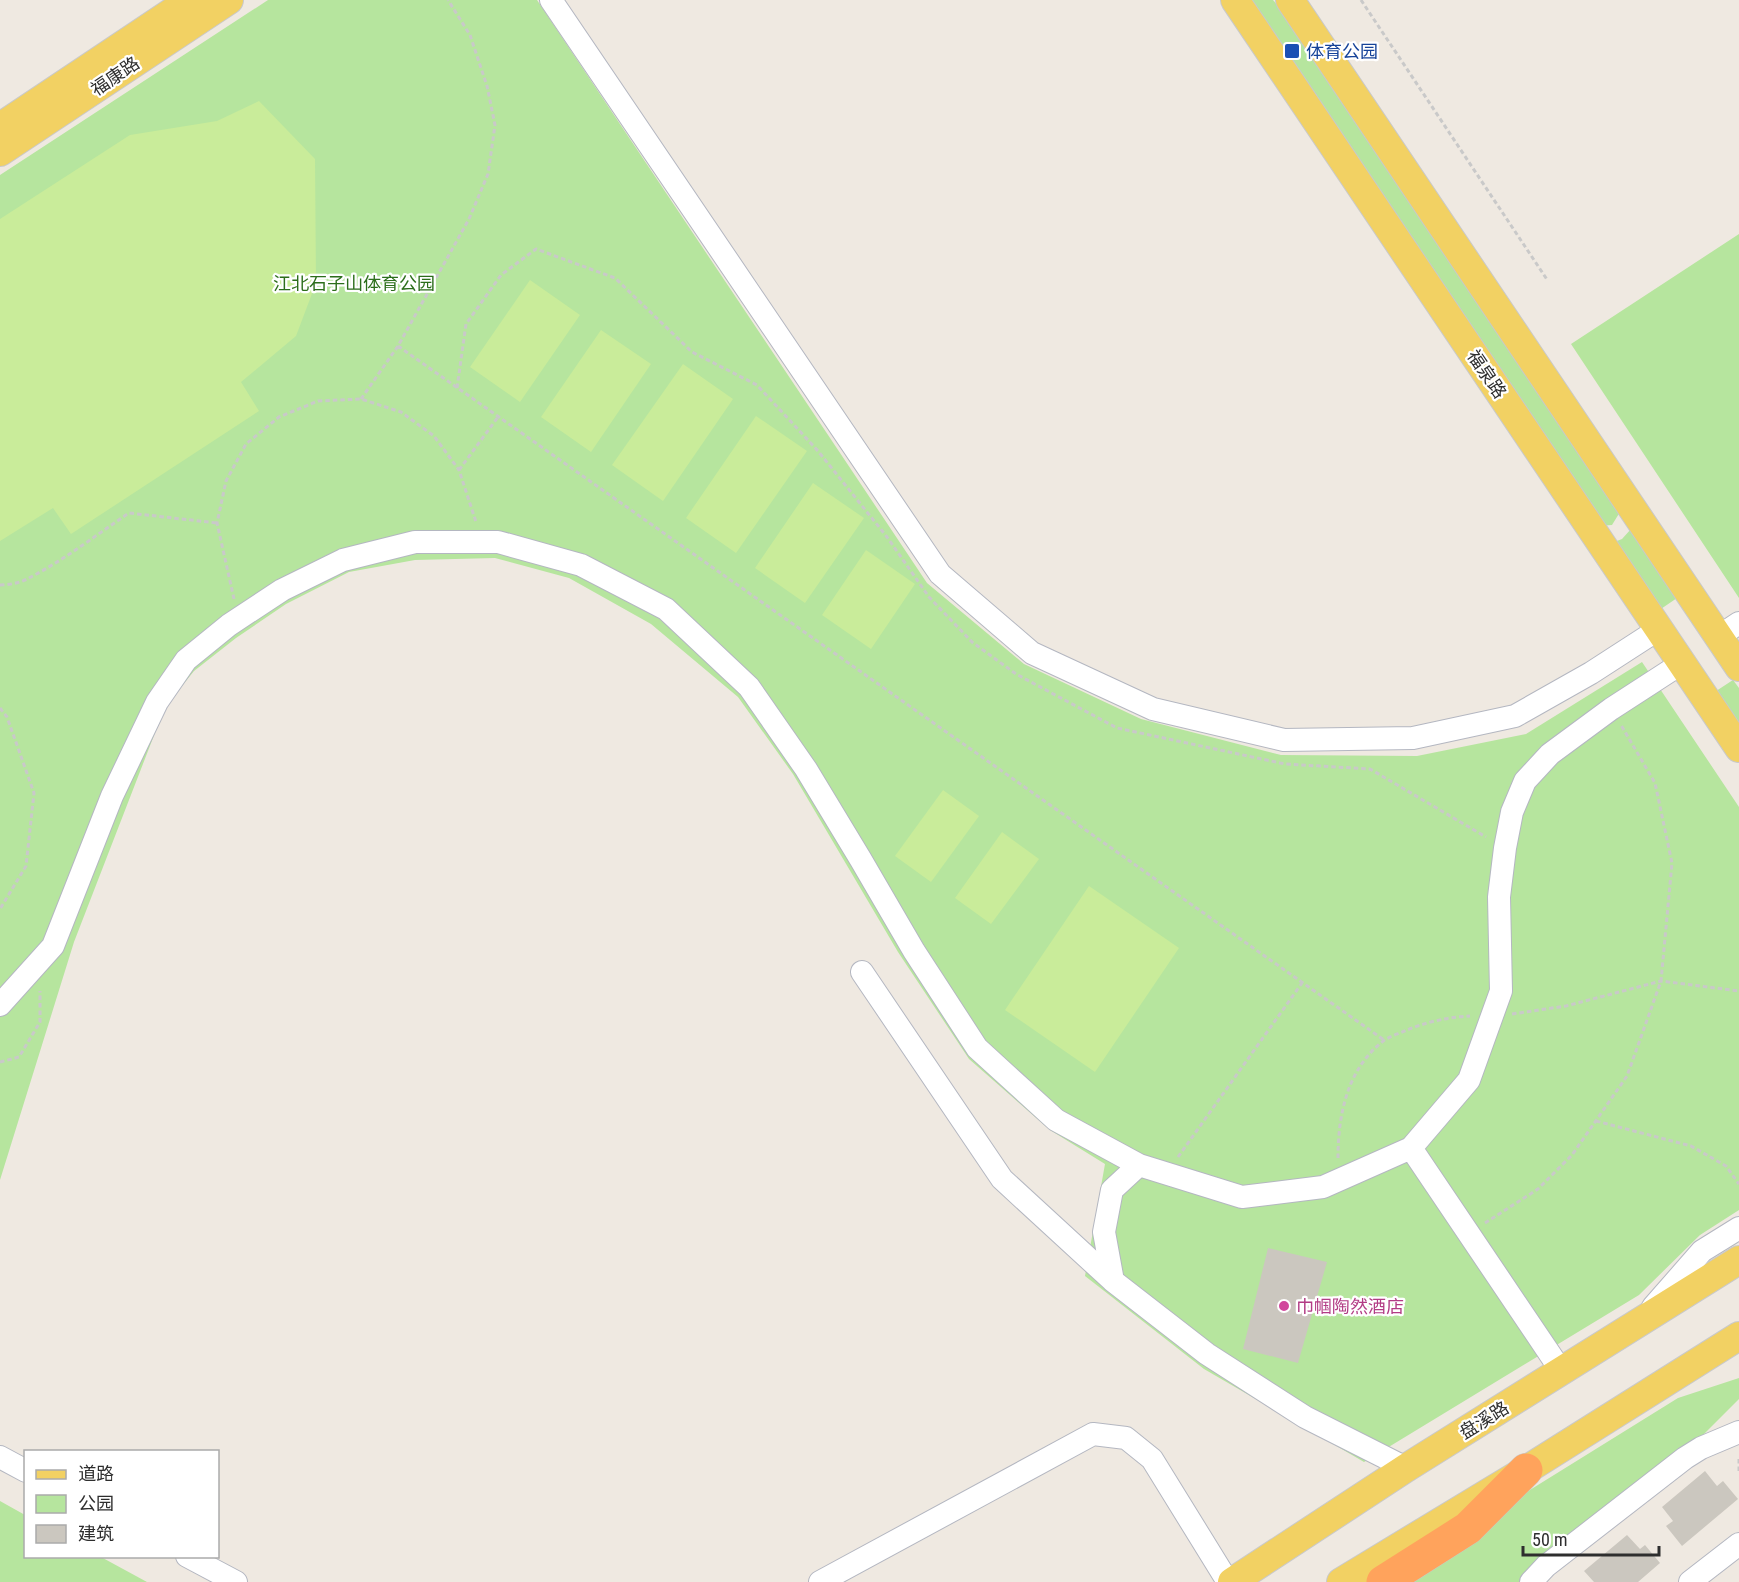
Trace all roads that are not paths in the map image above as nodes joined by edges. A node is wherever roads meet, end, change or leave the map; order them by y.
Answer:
1 (190, 0) edge
2 (229, 0) edge
3 (551, 0) edge
4 (1235, 0) edge
5 (1290, 0) edge
6 (0, 127) edge
7 (0, 152) edge
8 (1630, 505) junction
9 (1593, 531) junction
10 (1659, 629) junction
11 (1729, 630) edge
12 (1682, 663) junction
13 (1739, 667) edge
14 (1739, 748) edge
15 (862, 972) dead end
16 (0, 1005) edge
17 (1411, 1148) junction
18 (1140, 1165) junction
19 (1739, 1228) edge
20 (1739, 1260) edge
21 (1113, 1281) junction
22 (1640, 1322) junction
23 (1739, 1336) edge
24 (1711, 1354) junction
25 (1739, 1354) edge
26 (1562, 1372) junction
27 (1739, 1432) edge
28 (0, 1457) edge
29 (1406, 1468) junction
30 (24, 1470) edge
31 (1526, 1470) junction
32 (1739, 1544) edge
33 (190, 1558) edge
34 (236, 1582) edge
35 (820, 1582) edge
36 (1230, 1582) edge
37 (1341, 1582) edge
38 (1383, 1582) edge
39 (1531, 1582) edge
40 (1690, 1582) edge

1 - 6 main road, 福康路
2 - 7 main road, 福康路
3 - 10 street
4 - 9 main road, 福泉路
5 - 8 main road
8 - 9 main road
8 - 11 main road
9 - 10 main road, 福泉路
10 - 12 main road, 福泉路
11 - 13 main road
12 - 14 main road, 福泉路
12 - 17 street
15 - 21 street
16 - 18 street
17 - 18 street
17 - 26 street
18 - 21 street
19 - 22 street
20 - 22 main road, 盘溪路
21 - 29 street
22 - 26 main road, 盘溪路
23 - 24 main road
24 - 25 street
24 - 31 main road
26 - 29 main road, 盘溪路
27 - 39 street
28 - 30 street
29 - 36 main road, 盘溪路
31 - 37 main road
31 - 38 highway
32 - 40 street
33 - 34 street
35 - 36 street

